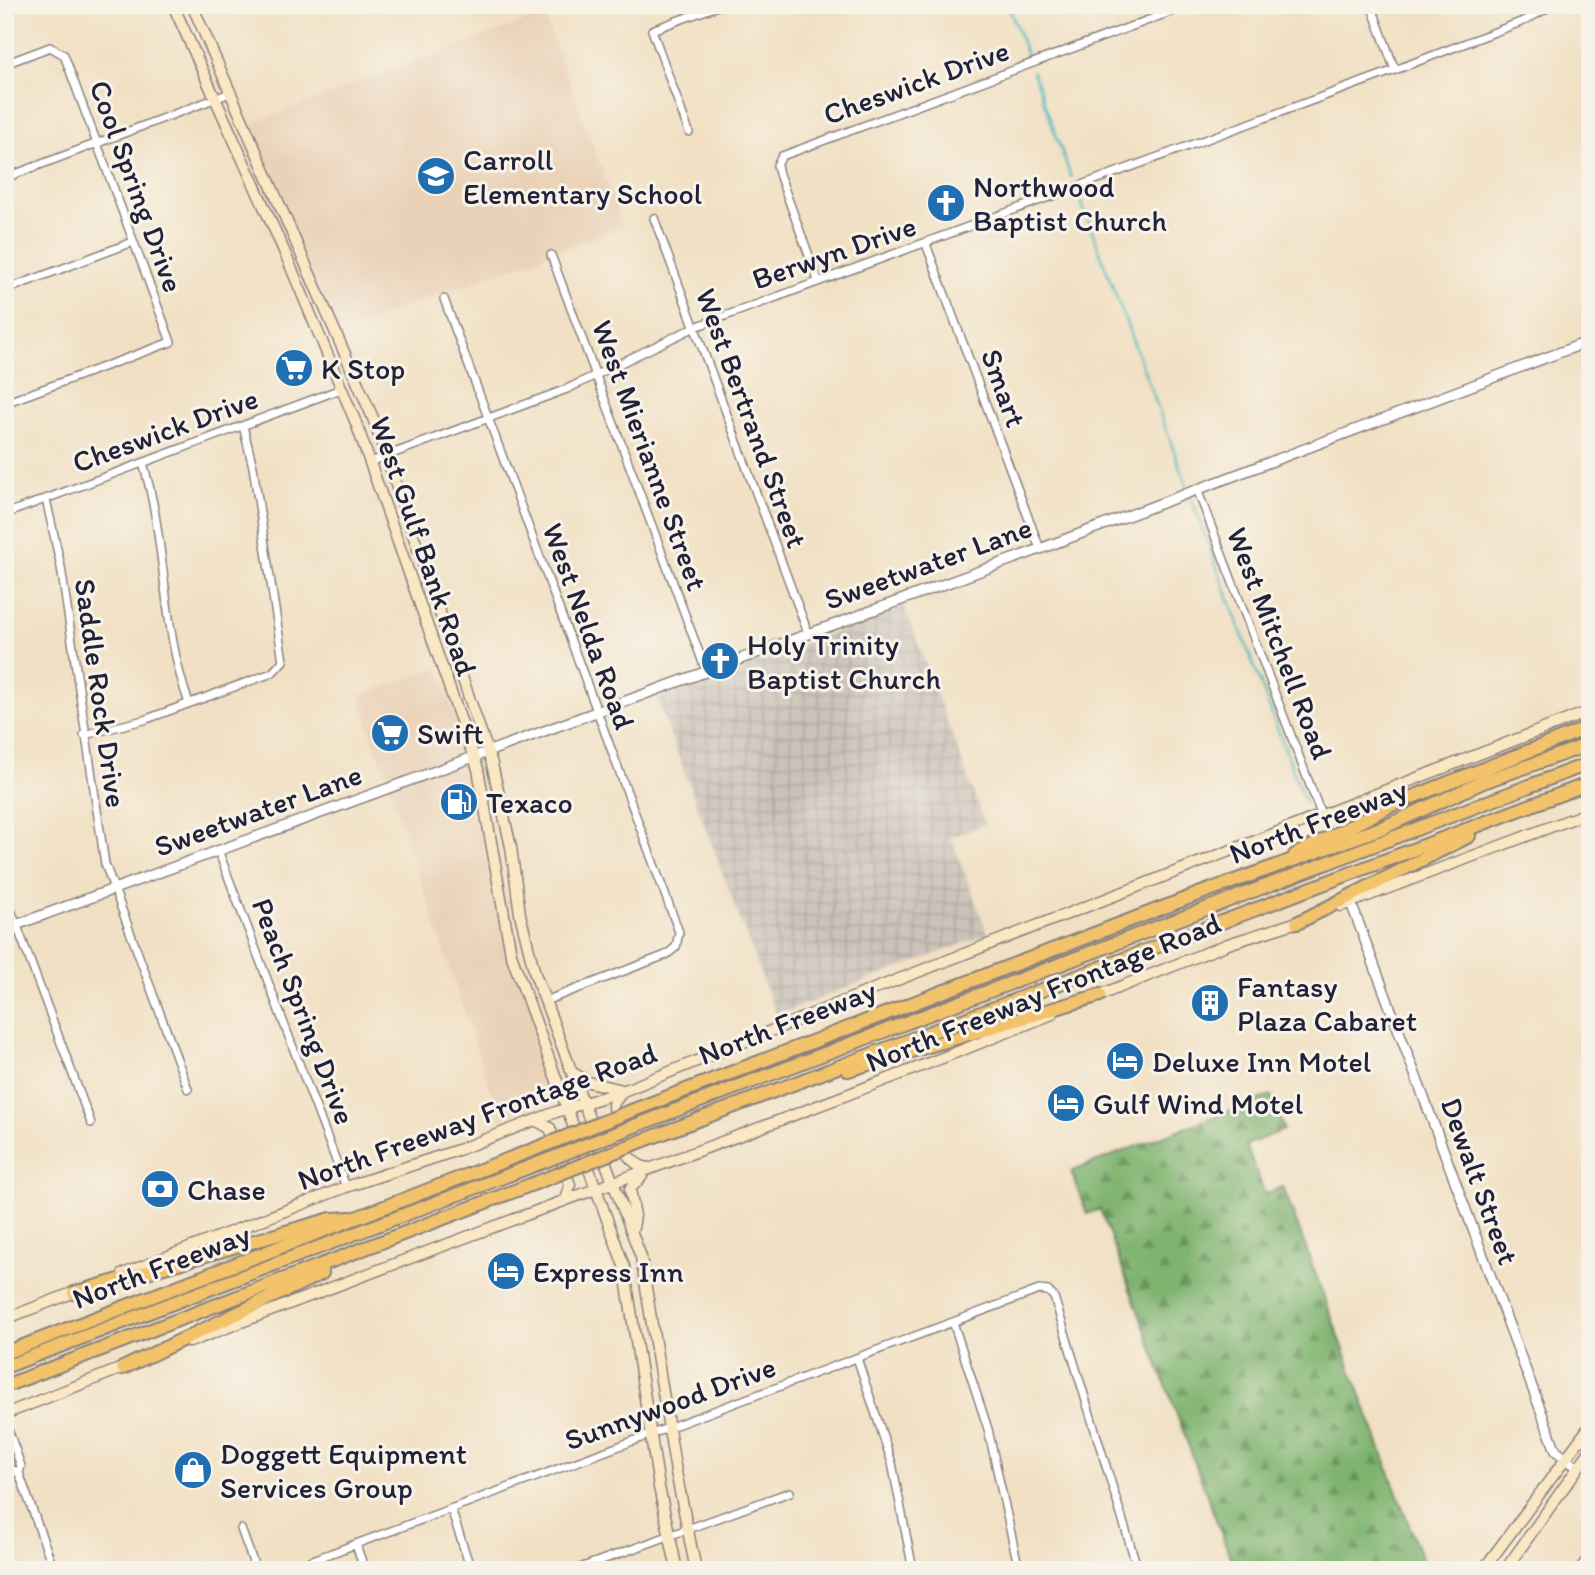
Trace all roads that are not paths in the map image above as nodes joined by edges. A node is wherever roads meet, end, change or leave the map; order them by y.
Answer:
1 (173, 5) edge
2 (192, 5) edge
3 (720, 5) edge
4 (1189, 5) edge
5 (1371, 5) edge
6 (1553, 5) edge
7 (5, 64) edge
8 (1395, 70) junction
9 (230, 93) junction
10 (215, 100) junction
11 (689, 132) dead end
12 (97, 144) junction
13 (5, 178) edge
14 (653, 218) dead end
15 (134, 242) junction
16 (926, 244) junction
17 (551, 255) dead end
18 (818, 280) junction
19 (5, 290) edge
20 (444, 299) dead end
21 (695, 327) junction
22 (1590, 341) edge
23 (596, 376) junction
24 (341, 389) junction
25 (5, 403) edge
26 (488, 419) junction
27 (243, 426) junction
28 (388, 456) junction
29 (370, 462) junction
30 (143, 463) junction
31 (1197, 489) junction
32 (46, 499) junction
33 (5, 514) edge
34 (1040, 549) junction
35 (808, 633) junction
36 (706, 671) junction
37 (189, 703) junction
38 (596, 710) junction
39 (1590, 711) edge
40 (1590, 727) edge
41 (84, 734) junction
42 (1590, 744) edge
43 (487, 751) junction
44 (474, 756) junction
45 (1590, 763) edge
46 (1590, 783) edge
47 (1526, 806) junction
48 (1590, 812) edge
49 (1321, 814) junction
50 (218, 850) junction
51 (1277, 867) junction
52 (113, 889) junction
53 (5, 894) edge
54 (1351, 902) junction
55 (1297, 923) junction
56 (15, 925) junction
57 (5, 929) edge
58 (1100, 995) junction
59 (545, 1001) junction
60 (572, 1069) junction
61 (554, 1071) junction
62 (790, 1083) junction
63 (188, 1089) dead end
64 (624, 1091) junction
65 (586, 1103) junction
66 (566, 1108) junction
67 (535, 1120) junction
68 (91, 1123) dead end
69 (654, 1168) junction
70 (614, 1182) junction
71 (346, 1187) junction
72 (596, 1189) junction
73 (566, 1200) junction
74 (362, 1218) junction
75 (632, 1231) junction
76 (405, 1234) junction
77 (74, 1293) junction
78 (650, 1300) junction
79 (631, 1304) junction
80 (5, 1319) edge
81 (953, 1322) junction
82 (5, 1353) edge
83 (857, 1358) junction
84 (5, 1367) edge
85 (123, 1368) junction
86 (5, 1386) edge
87 (5, 1414) edge
88 (5, 1421) edge
89 (1590, 1426) edge
90 (669, 1428) junction
91 (651, 1434) junction
92 (1585, 1441) edge
93 (1590, 1451) edge
94 (5, 1453) edge
95 (1564, 1458) junction
96 (1577, 1467) junction
97 (19, 1473) junction
98 (790, 1492) dead end
99 (451, 1509) junction
100 (241, 1529) dead end
101 (687, 1530) junction
102 (670, 1536) junction
103 (356, 1545) junction
104 (1590, 1554) edge
105 (578, 1569) edge
106 (54, 1570) edge
107 (256, 1570) edge
108 (286, 1570) edge
109 (365, 1570) edge
110 (471, 1570) edge
111 (677, 1570) edge
112 (696, 1570) edge
113 (913, 1570) edge
114 (1019, 1570) edge
115 (1138, 1570) edge
116 (1483, 1570) edge
117 (1505, 1570) edge
118 (1578, 1570) edge

1 - 10 main road, West Gulf Bank Road
2 - 9 main road, West Gulf Bank Road
3 - 11 street
4 - 18 street, Cheswick Drive
5 - 8 street
6 - 8 street, Berwyn Drive
7 - 12 street, Cool Spring Drive
8 - 16 street, Berwyn Drive
9 - 10 street
9 - 28 main road, West Gulf Bank Road
10 - 12 street
10 - 24 main road, West Gulf Bank Road
12 - 13 street
12 - 15 street, Cool Spring Drive
14 - 21 street, West Bertrand Street
15 - 19 street
15 - 25 street, Cool Spring Drive
16 - 18 street, Berwyn Drive
16 - 34 street, Smart
17 - 23 street, West Mierianne Street
18 - 21 street, Berwyn Drive
20 - 26 street, West Nelda Road
21 - 23 street, Berwyn Drive
21 - 35 street, West Bertrand Street
22 - 31 street, Sweetwater Lane
23 - 26 street, Berwyn Drive
23 - 36 street, West Mierianne Street
24 - 27 street, Cheswick Drive
24 - 29 main road, West Gulf Bank Road
26 - 28 street, Berwyn Drive
26 - 38 street, West Nelda Road
27 - 30 street, Cheswick Drive
27 - 37 street
28 - 29 street, Berwyn Drive
28 - 43 main road, West Gulf Bank Road
29 - 44 main road, West Gulf Bank Road
30 - 32 street, Cheswick Drive
30 - 37 street
31 - 34 street, Sweetwater Lane
31 - 49 street, West Mitchell Road
32 - 33 street, Cheswick Drive
32 - 41 street, Saddle Rock Drive
34 - 35 street, Sweetwater Lane
35 - 36 street, Sweetwater Lane
36 - 38 street, Sweetwater Lane
37 - 41 street
38 - 43 street, Sweetwater Lane
38 - 59 street, West Nelda Road
39 - 49 main road, North Freeway Frontage Road
40 - 51 highway
41 - 52 street, Saddle Rock Drive
42 - 51 highway, North Freeway
43 - 44 street, Sweetwater Lane
43 - 59 main road, West Gulf Bank Road
44 - 50 street, Sweetwater Lane
44 - 61 main road, West Gulf Bank Road
45 - 84 highway, North Freeway, bridge
46 - 47 highway, North Freeway
47 - 55 highway
47 - 62 highway, North Freeway
48 - 54 main road, North Freeway Frontage Road
49 - 64 main road, North Freeway Frontage Road
50 - 52 street, Sweetwater Lane
50 - 71 street, Peach Spring Drive
51 - 74 highway, North Freeway, bridge
52 - 56 street, Sweetwater Lane
52 - 63 street, Saddle Rock Drive
53 - 56 street
54 - 55 main road, North Freeway Frontage Road
54 - 95 street, Dewalt Street
55 - 58 main road, North Freeway Frontage Road
56 - 57 street, Sweetwater Lane
56 - 68 street
58 - 62 highway
58 - 69 main road, North Freeway Frontage Road
59 - 60 main road, West Gulf Bank Road
60 - 61 main road
60 - 64 main road
60 - 65 main road, West Gulf Bank Road
61 - 66 main road, West Gulf Bank Road
62 - 76 highway, North Freeway, bridge
64 - 65 main road, North Freeway Frontage Road
64 - 69 main road
65 - 66 main road, North Freeway Frontage Road
65 - 70 main road, West Gulf Bank Road
66 - 67 main road, North Freeway Frontage Road
66 - 72 main road, West Gulf Bank Road
67 - 71 main road, North Freeway Frontage Road
67 - 73 main road
69 - 70 main road, North Freeway Frontage Road
69 - 75 main road
70 - 72 main road, North Freeway Frontage Road
70 - 75 main road, West Gulf Bank Road
71 - 77 main road, North Freeway Frontage Road
72 - 73 main road, North Freeway Frontage Road
72 - 79 main road, West Gulf Bank Road
73 - 85 main road, North Freeway Frontage Road
74 - 77 highway
74 - 82 highway, North Freeway
75 - 78 main road, West Gulf Bank Road
76 - 85 highway
76 - 86 highway, North Freeway
77 - 80 main road, North Freeway Frontage Road
78 - 79 main road
78 - 90 main road, West Gulf Bank Road
79 - 91 main road, West Gulf Bank Road
81 - 83 street, Sunnywood Drive
81 - 114 street
81 - 115 street, Sunnywood Drive
83 - 90 street, Sunnywood Drive
83 - 113 street
85 - 87 main road, North Freeway Frontage Road
88 - 97 street
89 - 92 main road
90 - 91 street, Sunnywood Drive
90 - 101 main road, West Gulf Bank Road
91 - 99 street, Sunnywood Drive
91 - 102 main road, West Gulf Bank Road
92 - 95 main road
93 - 96 main road
94 - 97 street
95 - 96 street, Dewalt Street
95 - 116 main road
96 - 117 main road
97 - 106 street
98 - 101 street
99 - 103 street, Sunnywood Drive
99 - 110 street
100 - 107 street
101 - 102 street
101 - 112 main road, West Gulf Bank Road
102 - 105 street
102 - 111 main road, West Gulf Bank Road
103 - 108 street, Sunnywood Drive
103 - 109 street
104 - 118 street

